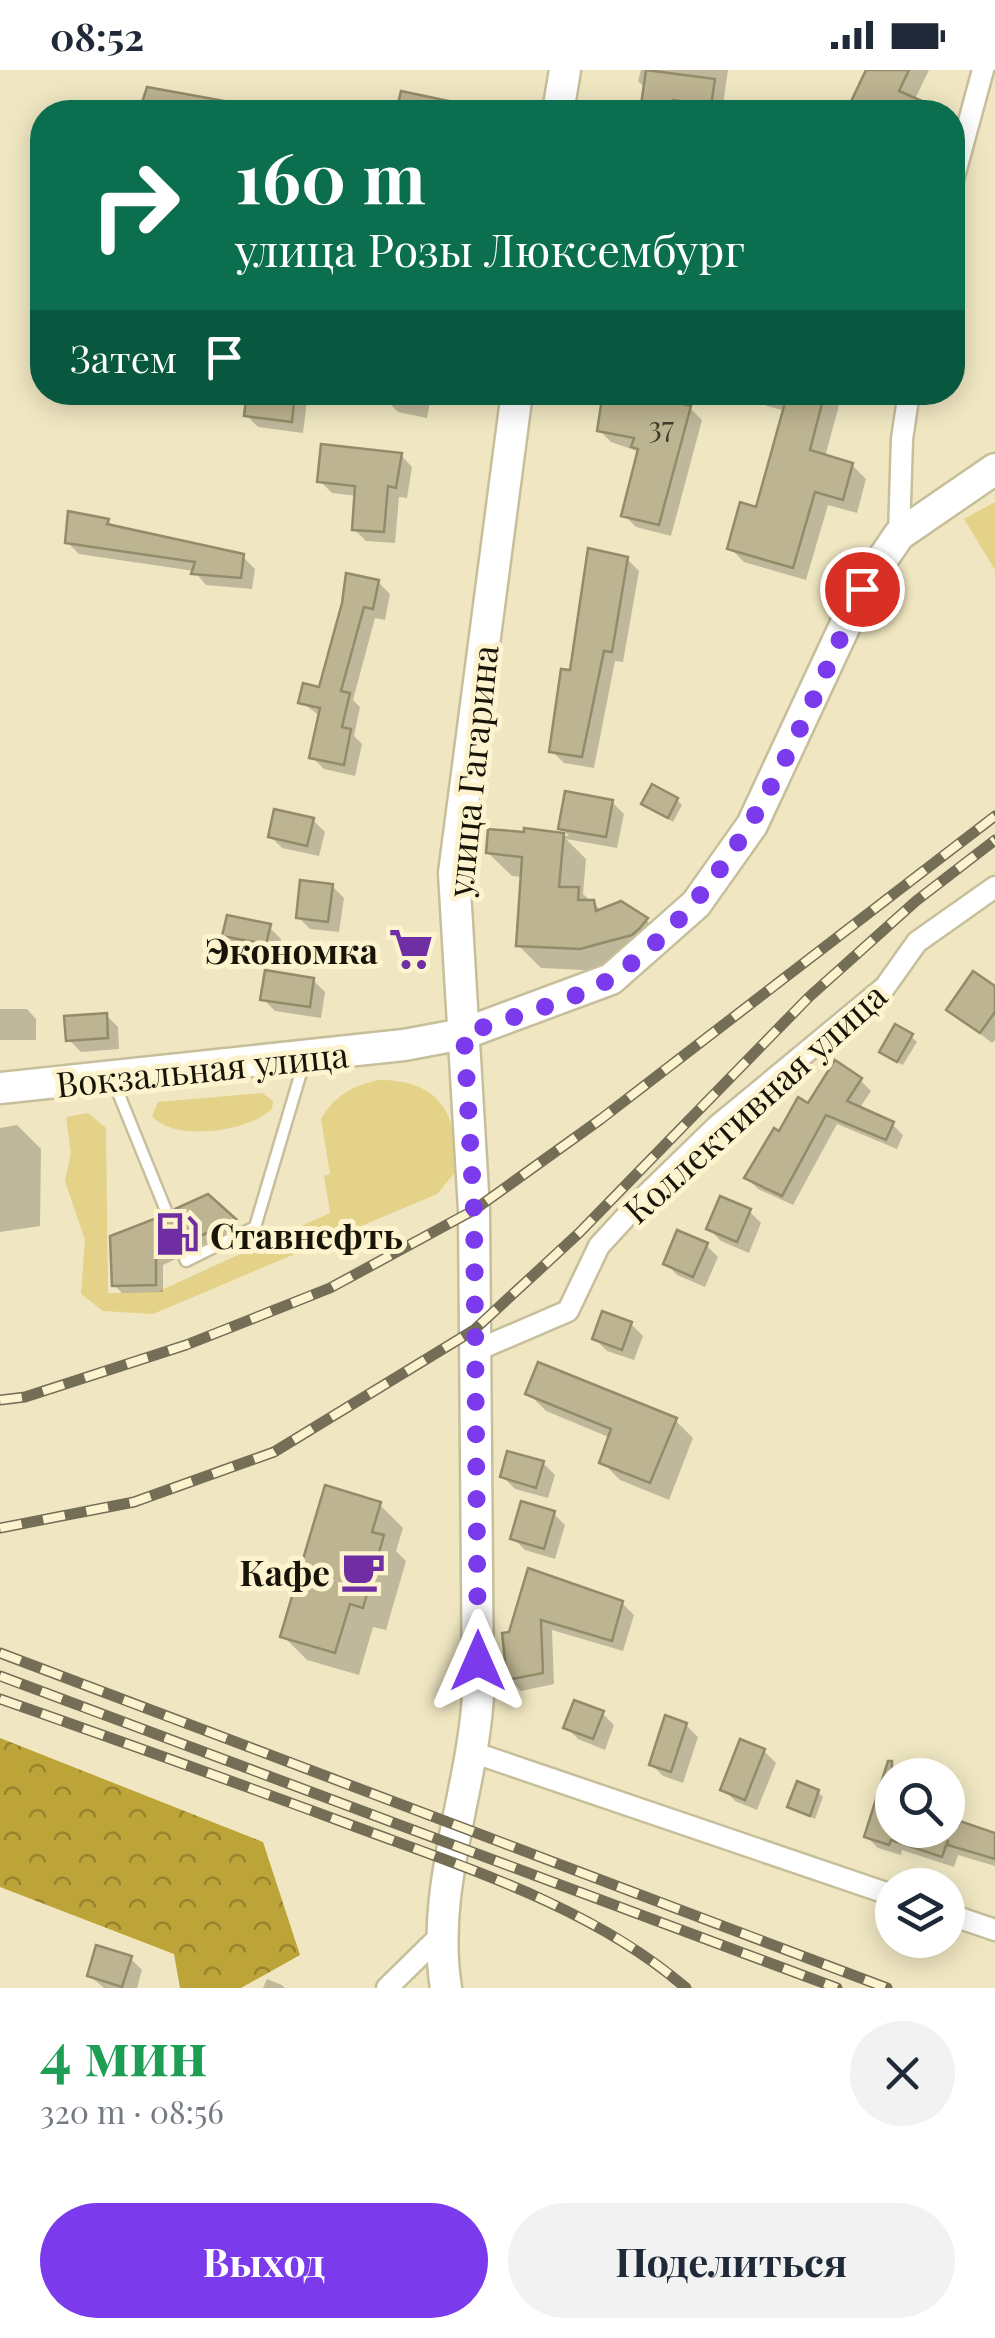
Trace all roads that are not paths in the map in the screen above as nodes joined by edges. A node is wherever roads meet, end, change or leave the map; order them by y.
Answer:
1 (564, 70) edge
2 (983, 70) edge
3 (560, 100) edge
4 (965, 136) edge
5 (516, 405) edge
6 (907, 405) edge
7 (995, 469) edge
8 (899, 535) junction
9 (995, 887) edge
10 (464, 1034) junction
11 (305, 1059) junction
12 (113, 1079) junction
13 (0, 1088) edge
14 (167, 1213) dead end
15 (180, 1246) dead end
16 (475, 1352) junction
17 (474, 1753) junction
18 (875, 1890) edge
19 (965, 1920) edge
20 (995, 1930) edge
21 (441, 1935) junction
22 (388, 1988) edge
23 (446, 1988) edge

1 - 3 main road
2 - 4 street
5 - 10 main road, улица Гагарина
6 - 8 street
7 - 8 main road
8 - 10 main road, Вокзальная улица
9 - 16 street, Коллективная улица
10 - 11 main road, Вокзальная улица
10 - 16 main road, улица Гагарина
11 - 12 main road, Вокзальная улица
11 - 15 lane
12 - 13 main road, Вокзальная улица
12 - 14 lane
16 - 17 main road, улица Гагарина
17 - 18 street
17 - 21 main road, улица Гагарина
19 - 20 street
21 - 22 street
21 - 23 main road, улица Гагарина

